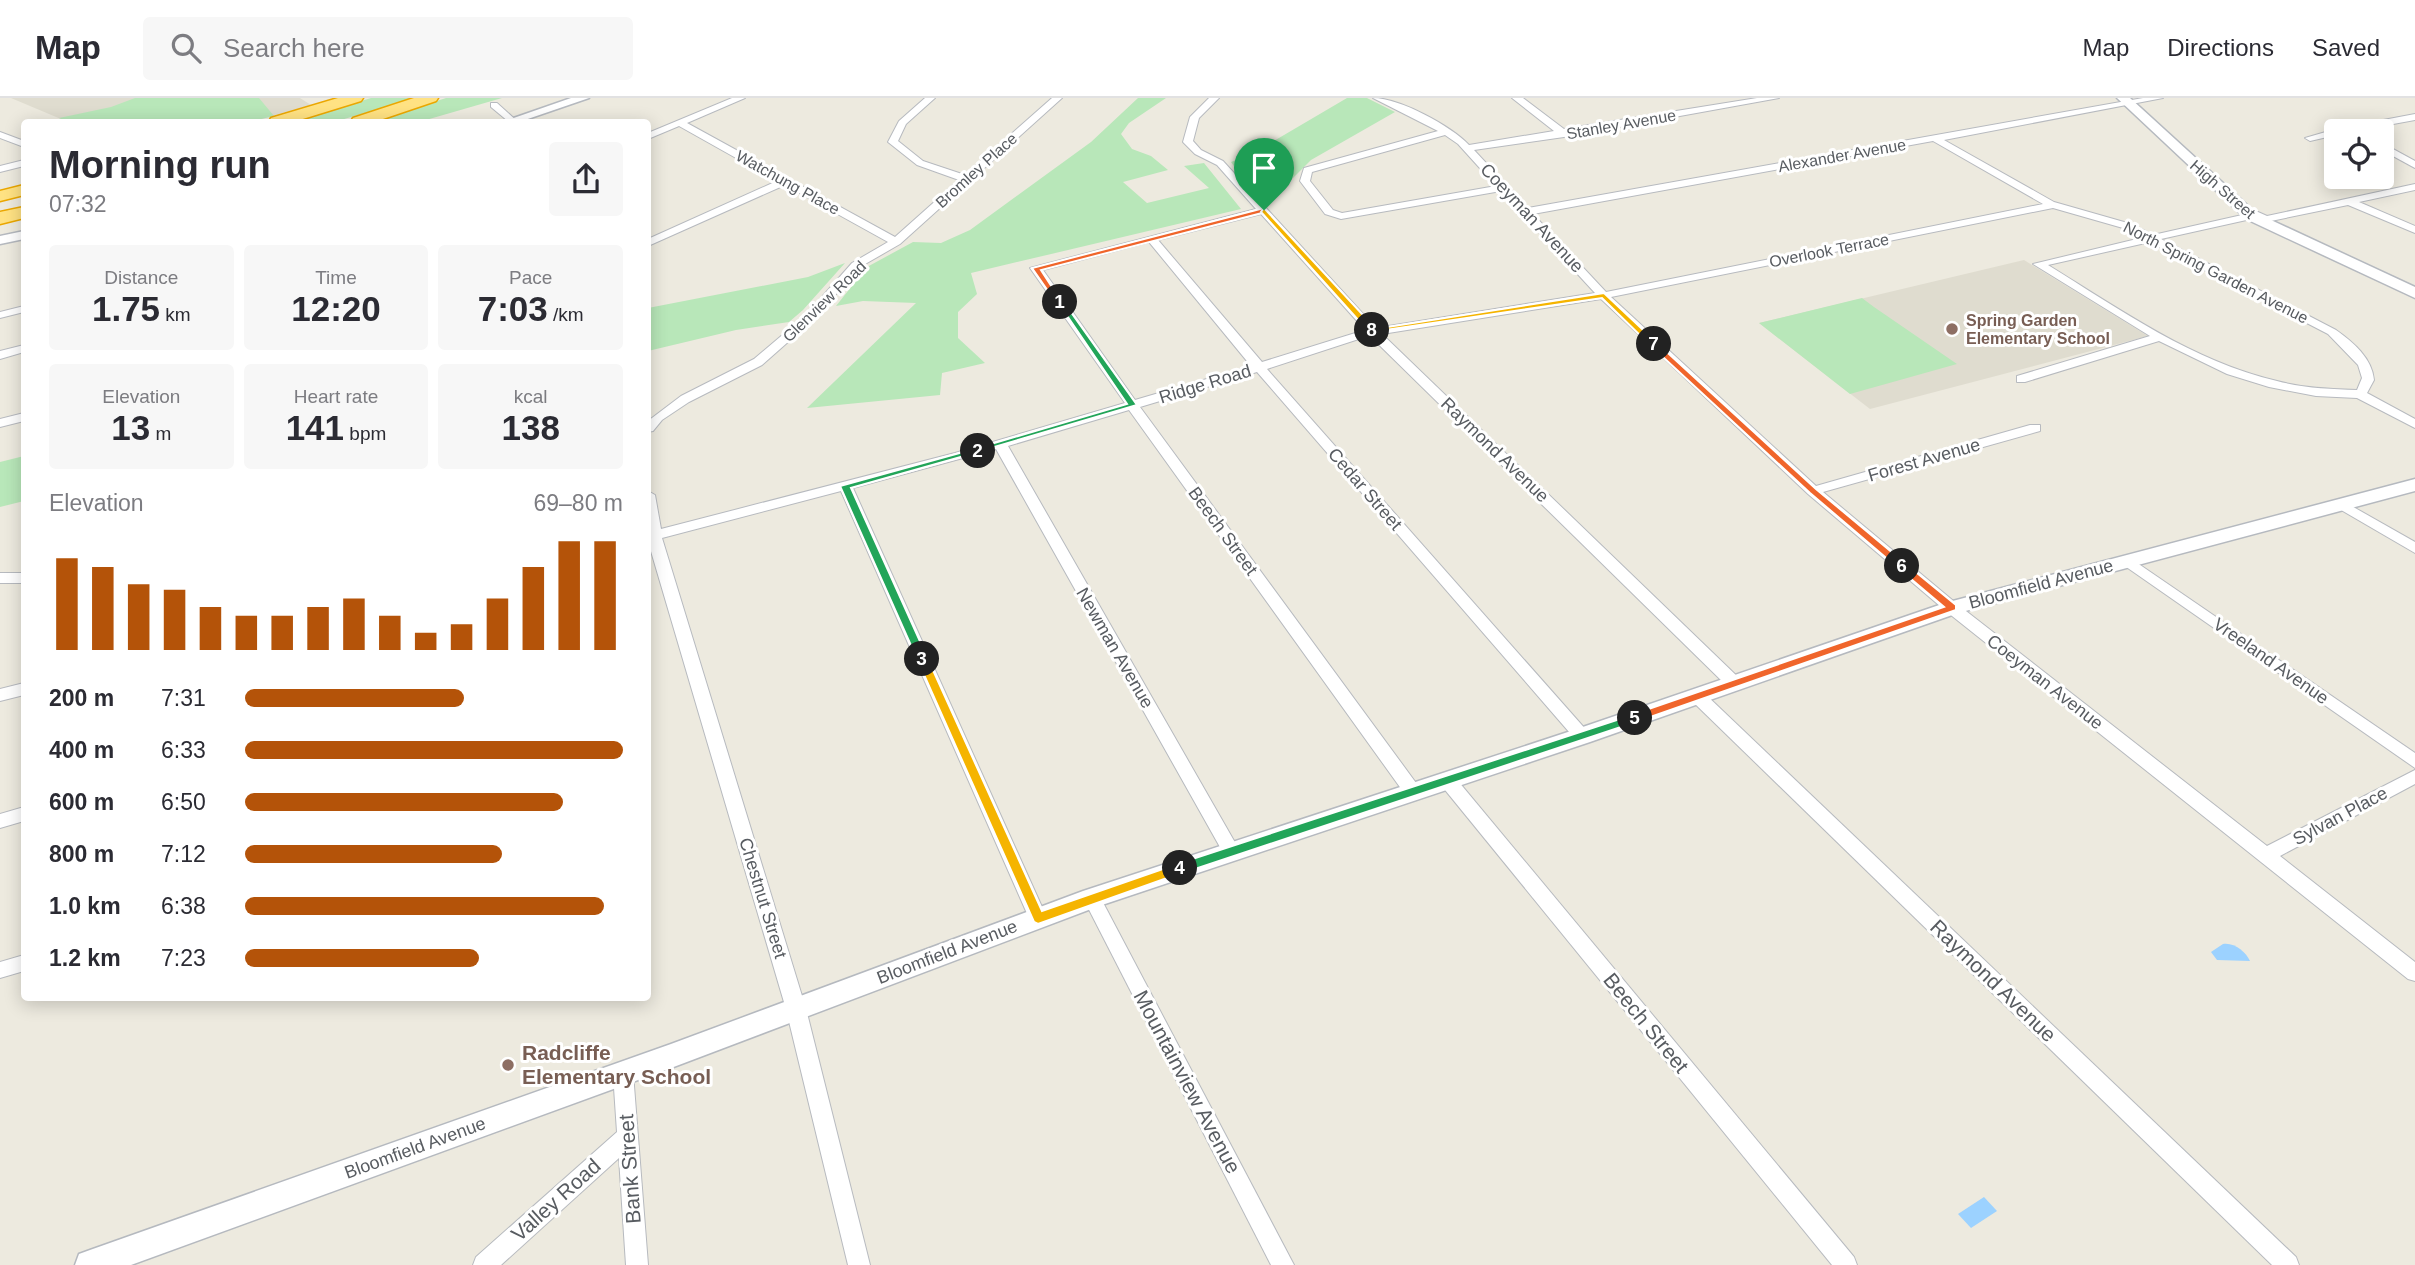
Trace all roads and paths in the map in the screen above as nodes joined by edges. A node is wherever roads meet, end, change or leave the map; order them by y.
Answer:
1 (355, 98) edge
2 (430, 98) edge
3 (583, 98) edge
4 (740, 98) edge
5 (930, 98) edge
6 (1057, 98) edge
7 (1214, 98) edge
8 (1378, 98) edge
9 (1517, 98) edge
10 (1774, 98) edge
11 (2158, 98) edge
12 (2126, 101) edge
13 (494, 106) dead end
14 (2415, 117) edge
15 (287, 119) edge
16 (368, 119) edge
17 (508, 119) edge
18 (520, 119) edge
19 (2394, 121) edge
20 (680, 123) junction
21 (1446, 132) junction
22 (1564, 134) junction
23 (0, 135) edge
24 (651, 135) edge
25 (2324, 135) edge
26 (1934, 138) junction
27 (2310, 138) dead end
28 (21, 143) edge
29 (1467, 148) junction
30 (2394, 153) edge
31 (20, 164) edge
32 (2415, 165) edge
33 (0, 169) edge
34 (966, 180) junction
35 (785, 181) junction
36 (2415, 187) edge
37 (1504, 188) junction
38 (21, 191) edge
39 (0, 196) edge
40 (2348, 201) junction
41 (2053, 205) junction
42 (1264, 210) junction
43 (1526, 212) junction
44 (21, 214) edge
45 (2251, 216) junction
46 (0, 218) edge
47 (2415, 230) edge
48 (21, 236) edge
49 (1151, 238) junction
50 (0, 240) edge
51 (2154, 240) junction
52 (651, 242) edge
53 (896, 242) junction
54 (2415, 293) edge
55 (1604, 296) junction
56 (21, 310) edge
57 (0, 315) edge
58 (1373, 331) junction
59 (2160, 337) junction
60 (21, 350) edge
61 (0, 355) edge
62 (1259, 368) junction
63 (2021, 379) dead end
64 (2360, 394) junction
65 (1132, 405) junction
66 (21, 418) edge
67 (0, 423) edge
68 (2415, 424) edge
69 (651, 425) edge
70 (2035, 428) dead end
71 (1000, 444) junction
72 (845, 486) junction
73 (2413, 487) edge
74 (1813, 491) junction
75 (2341, 504) junction
76 (651, 536) edge
77 (2415, 548) edge
78 (2127, 561) junction
79 (0, 578) edge
80 (21, 578) edge
81 (1952, 608) junction
82 (1734, 683) junction
83 (21, 690) edge
84 (0, 695) edge
85 (1697, 696) junction
86 (1582, 736) junction
87 (2415, 762) edge
88 (2415, 776) edge
89 (1447, 780) junction
90 (1413, 792) junction
91 (21, 815) edge
92 (0, 821) edge
93 (1231, 851) junction
94 (2264, 856) junction
95 (1092, 898) junction
96 (1038, 918) junction
97 (21, 964) edge
98 (0, 970) edge
99 (2415, 973) edge
100 (796, 1009) junction
101 (623, 1073) junction
102 (628, 1136) junction
103 (90, 1265) edge
104 (484, 1265) edge
105 (637, 1265) edge
106 (859, 1265) edge
107 (1283, 1265) edge
108 (1846, 1265) edge
109 (2288, 1265) edge

1 - 15 highway
2 - 16 highway
3 - 18 street
4 - 20 street
5 - 34 street
6 - 34 street, Bromley Place
7 - 42 street, Raymond Avenue
8 - 21 street, Coeyman Avenue
9 - 22 street
10 - 22 street, Stanley Avenue
11 - 12 street, Alexander Avenue
12 - 26 street, Alexander Avenue
12 - 45 street, High Street
13 - 17 street
14 - 19 street
20 - 24 street
20 - 35 street, Watchung Place
21 - 29 street, Coeyman Avenue
21 - 37 street
22 - 29 street, Stanley Avenue
23 - 28 street
25 - 27 street
26 - 41 street, North Spring Garden Avenue
26 - 43 street, Alexander Avenue
29 - 37 street, Coeyman Avenue
30 - 32 street
31 - 33 street
34 - 53 street, Bromley Place
35 - 52 street
35 - 53 street, Watchung Place
36 - 40 street
37 - 43 street, Coeyman Avenue
38 - 39 highway
40 - 45 street
40 - 47 street
41 - 51 street, North Spring Garden Avenue
41 - 55 street, Overlook Terrace
42 - 49 street
42 - 58 street, Raymond Avenue
43 - 55 street, Coeyman Avenue
44 - 46 highway
45 - 51 street
45 - 54 street, High Street
48 - 50 street
49 - 62 street, Cedar Street
49 - 65 street, Beech Street
51 - 59 street
51 - 64 street, North Spring Garden Avenue
53 - 69 street, Glenview Road
55 - 58 street, Ridge Road
55 - 74 street, Coeyman Avenue
56 - 57 street
58 - 62 street, Ridge Road
58 - 82 street, Raymond Avenue
59 - 63 street
59 - 64 street
60 - 61 street
62 - 65 street, Ridge Road
62 - 86 street, Cedar Street
64 - 68 street
65 - 71 street, Ridge Road
65 - 90 street, Beech Street
66 - 67 street
70 - 74 street, Forest Avenue
71 - 72 street, Ridge Road
71 - 93 street, Newman Avenue
72 - 76 street, Ridge Road
72 - 96 street
73 - 75 street, Bloomfield Avenue
74 - 81 street, Coeyman Avenue
75 - 77 street
75 - 78 street, Bloomfield Avenue
76 - 100 street, Chestnut Street
78 - 81 street, Bloomfield Avenue
78 - 87 street, Vreeland Avenue
79 - 80 street
81 - 82 street, Bloomfield Avenue
81 - 94 street, Coeyman Avenue
82 - 85 street, Bloomfield Avenue
83 - 84 street
85 - 86 street, Bloomfield Avenue
85 - 109 street, Raymond Avenue
86 - 89 street, Bloomfield Avenue
88 - 94 street, Sylvan Place
89 - 90 street, Bloomfield Avenue
89 - 108 street, Beech Street
90 - 93 street, Bloomfield Avenue
91 - 92 street
93 - 95 street, Bloomfield Avenue
94 - 99 street, Coeyman Avenue
95 - 96 street, Bloomfield Avenue
95 - 107 street, Mountainview Avenue
96 - 100 street, Bloomfield Avenue
97 - 98 street
100 - 101 street, Bloomfield Avenue
100 - 106 street, Chestnut Street
101 - 102 street, Bank Street
101 - 103 street, Bloomfield Avenue
102 - 104 street, Valley Road
102 - 105 street, Bank Street

